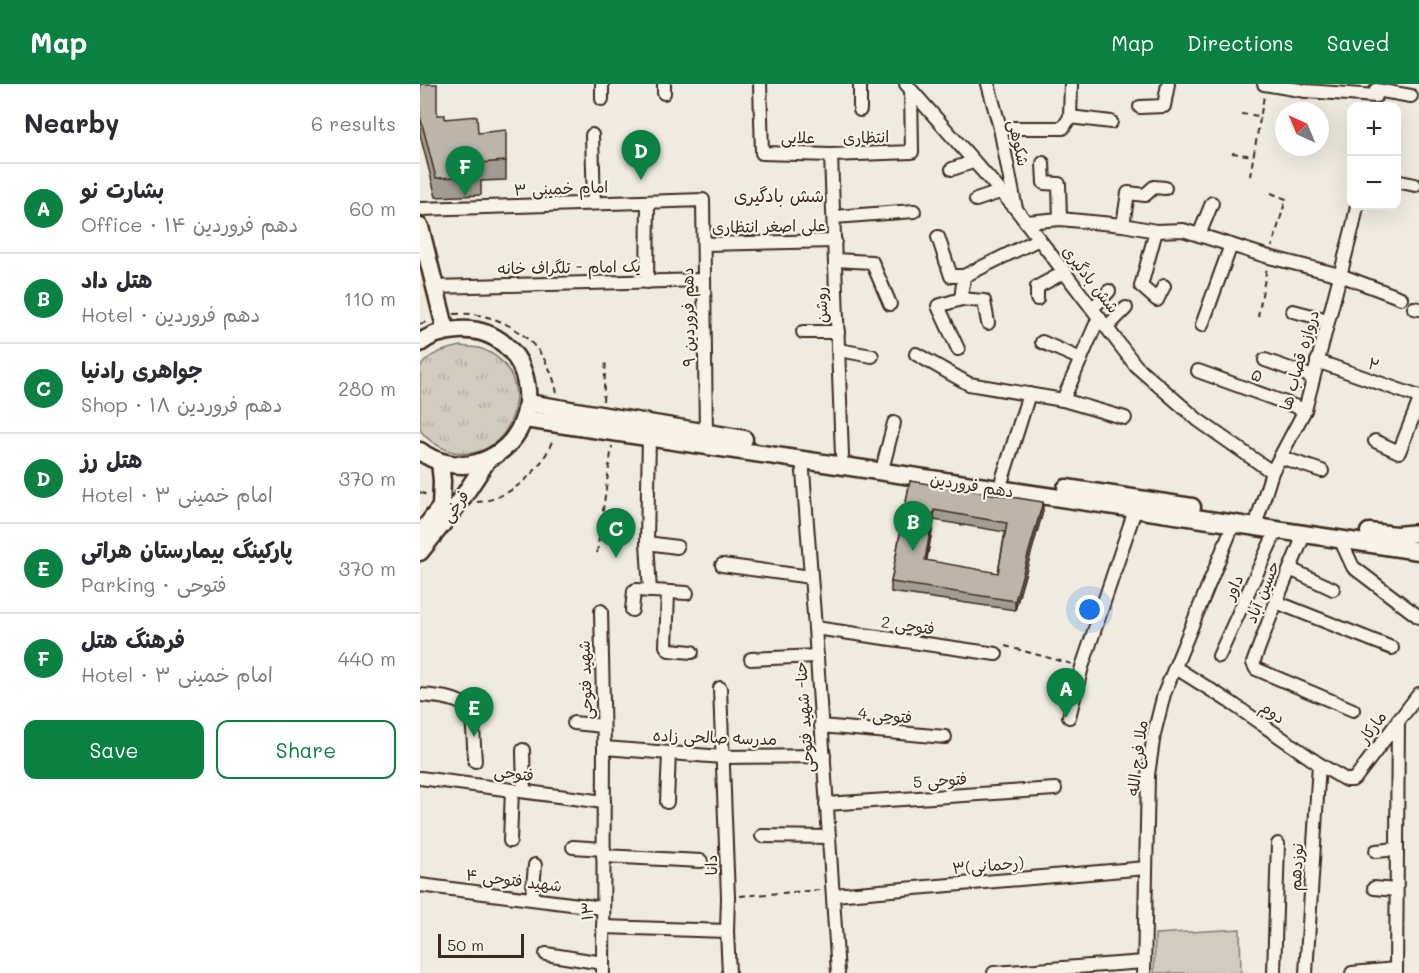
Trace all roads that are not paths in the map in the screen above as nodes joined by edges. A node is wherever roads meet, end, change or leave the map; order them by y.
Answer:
1 (603, 84) edge
2 (760, 84) edge
3 (860, 84) edge
4 (988, 84) edge
5 (1071, 84) edge
6 (1168, 84) edge
7 (1265, 84) edge
8 (908, 87) edge
9 (1376, 94) edge
10 (1411, 96) dead end
11 (602, 99) dead end
12 (1140, 107) dead end
13 (860, 110) dead end
14 (1070, 117) junction
15 (1111, 122) dead end
16 (1000, 128) junction
17 (592, 135) dead end
18 (831, 155) junction
19 (974, 162) junction
20 (1044, 163) dead end
21 (952, 169) dead end
22 (1401, 182) edge
23 (1414, 185) dead end
24 (1166, 188) dead end
25 (1000, 192) junction
26 (976, 200) dead end
27 (703, 201) joint
28 (648, 202) junction
29 (594, 203) junction
30 (1212, 203) dead end
31 (420, 209) edge
32 (1016, 209) junction
33 (1356, 210) edge
34 (914, 211) dead end
35 (834, 217) junction
36 (1060, 219) junction
37 (1026, 222) junction
38 (1123, 225) junction
39 (420, 227) edge
40 (1156, 231) junction
41 (1199, 235) junction
42 (938, 237) dead end
43 (1039, 239) junction
44 (835, 241) junction
45 (704, 244) junction
46 (1232, 245) junction
47 (835, 260) junction
48 (1065, 272) junction
49 (1340, 275) junction
50 (964, 276) junction
51 (704, 280) junction
52 (647, 282) junction
53 (1164, 286) dead end
54 (435, 287) junction
55 (1109, 291) dead end
56 (1401, 298) dead end
57 (961, 299) junction
58 (1037, 299) dead end
59 (890, 304) dead end
60 (1126, 308) dead end
61 (1293, 311) dead end
62 (1100, 317) junction
63 (1328, 320) junction
64 (444, 323) junction
65 (988, 323) dead end
66 (1202, 325) dead end
67 (803, 332) dead end
68 (838, 332) junction
69 (1042, 342) dead end
70 (420, 344) edge
71 (958, 349) dead end
72 (839, 350) junction
73 (916, 354) dead end
74 (872, 356) dead end
75 (1081, 359) junction
76 (1265, 360) dead end
77 (1317, 361) junction
78 (1197, 371) dead end
79 (1313, 377) junction
80 (1029, 394) junction
81 (1419, 397) edge
82 (1063, 400) junction
83 (1419, 402) edge
84 (1305, 410) junction
85 (526, 411) junction
86 (558, 416) junction
87 (1125, 418) dead end
88 (894, 423) dead end
89 (706, 433) junction
90 (649, 436) junction
91 (1375, 441) dead end
92 (420, 451) edge
93 (842, 455) junction
94 (1280, 457) junction
95 (802, 458) junction
96 (488, 459) junction
97 (440, 462) junction
98 (884, 462) junction
99 (1322, 471) dead end
100 (1272, 472) junction
101 (1002, 480) junction
102 (1135, 510) junction
103 (1258, 517) junction
104 (1233, 525) junction
105 (1276, 531) junction
106 (1419, 533) edge
107 (420, 534) edge
108 (1304, 535) junction
109 (1340, 539) junction
110 (647, 543) junction
111 (677, 547) dead end
112 (1419, 551) edge
113 (420, 552) edge
114 (722, 565) dead end
115 (1290, 568) junction
116 (811, 577) junction
117 (1334, 589) dead end
118 (650, 591) junction
119 (668, 593) junction
120 (687, 593) dead end
121 (1276, 602) junction
122 (632, 610) dead end
123 (601, 611) dead end
124 (1419, 617) edge
125 (815, 628) junction
126 (1392, 648) dead end
127 (692, 651) dead end
128 (996, 654) road end
129 (817, 656) junction
130 (1220, 656) dead end
131 (751, 659) dead end
132 (1176, 668) junction
133 (720, 688) dead end
134 (1419, 694) edge
135 (420, 695) edge
136 (1353, 710) dead end
137 (1069, 717) dead end
138 (1398, 720) junction
139 (574, 723) dead end
140 (603, 726) junction
141 (821, 726) junction
142 (945, 737) dead end
143 (604, 748) junction
144 (523, 750) dead end
145 (669, 753) junction
146 (824, 756) junction
147 (723, 757) junction
148 (475, 761) dead end
149 (1318, 764) junction
150 (420, 778) edge
151 (1352, 780) joint
152 (1055, 789) dead end
153 (518, 790) junction
154 (604, 802) junction
155 (667, 802) dead end
156 (826, 804) junction
157 (762, 836) dead end
158 (829, 837) junction
159 (510, 842) dead end
160 (1278, 844) dead end
161 (573, 847) dead end
162 (1397, 849) junction
163 (1376, 851) dead end
164 (604, 852) junction
165 (701, 861) dead end
166 (535, 865) dead end
167 (1146, 868) junction
168 (420, 885) edge
169 (1374, 888) dead end
170 (1396, 890) junction
171 (833, 892) junction
172 (532, 899) junction
173 (603, 908) junction
174 (603, 927) junction
175 (727, 931) junction
176 (546, 954) dead end
177 (603, 968) edge
178 (1144, 968) edge
179 (1396, 971) edge
180 (729, 973) edge
181 (838, 973) edge
182 (994, 973) edge
183 (1274, 973) edge
184 (1306, 973) edge
185 (1352, 973) edge

1 - 11 street
2 - 18 street, علایی
3 - 13 street
4 - 16 street, شکوهی
5 - 14 street
6 - 12 street
7 - 9 street
8 - 18 street, انتظاری
8 - 19 street, شش بادگیری
9 - 10 street
14 - 15 street
14 - 16 street
16 - 32 street, شکوهی
17 - 29 street
18 - 35 street, روشن
19 - 21 street
19 - 25 street, شش بادگیری
20 - 36 street
22 - 23 street
24 - 38 street
25 - 26 street
25 - 32 street, شش بادگیری
27 - 28 street, امام خمینی ۳
27 - 45 street, دهم فروردین ۹
28 - 29 street, امام خمینی ۳
28 - 52 street
29 - 31 street, امام خمینی ۳
30 - 41 street
32 - 37 street, شش بادگیری
33 - 49 street, دروازه قصاب ها
34 - 35 street
35 - 44 street, روشن
36 - 37 street
36 - 38 street
37 - 43 street, شش بادگیری
38 - 40 street
39 - 54 main road
40 - 41 street
40 - 53 street
41 - 46 street
42 - 50 street
43 - 48 street, شش بادگیری
43 - 50 street
44 - 45 street, علی اصغر انتظاری
44 - 47 street, روشن
45 - 51 street, دهم فروردین ۹
46 - 49 street
46 - 66 street
47 - 59 street
47 - 68 street, روشن
48 - 58 street
48 - 62 street, شش بادگیری
49 - 56 street
49 - 63 street, دروازه قصاب ها
50 - 57 street
51 - 52 street, یک امام - تلگراف خانه
51 - 89 street, دهم فروردین ۹
52 - 54 street, یک امام - تلگراف خانه
54 - 64 main road
55 - 62 street
57 - 65 street
57 - 71 street
60 - 62 street
61 - 63 street
62 - 75 street
62 - 100 street, شش بادگیری
63 - 77 street, دروازه قصاب ها
64 - 70 main road
64 - 85 main road
67 - 68 street
68 - 72 street, روشن
69 - 75 street
72 - 74 street
72 - 93 street, روشن
73 - 80 street
75 - 82 street
76 - 79 street
77 - 79 street, دروازه قصاب ها
77 - 81 street, ۲
78 - 84 street, ۵
79 - 84 street, دروازه قصاب ها
80 - 82 street
80 - 101 street
82 - 87 street
83 - 91 street
84 - 94 street, دروازه قصاب ها
85 - 86 main road, دهم فروردین
85 - 96 main road
86 - 89 main road, دهم فروردین
86 - 90 main road, دهم فروردین
88 - 98 street
89 - 93 main road, دهم فروردین
90 - 95 main road, دهم فروردین
90 - 110 street
92 - 97 main road
93 - 98 main road, دهم فروردین
94 - 99 street
94 - 100 street, دروازه قصاب ها
95 - 102 main road, دهم فروردین
95 - 116 street, حنا- شهید فتوحی
96 - 97 main road
96 - 113 main road, فرخی
97 - 107 main road, فرخی
98 - 101 main road, دهم فروردین
100 - 103 street, دروازه قصاب ها
101 - 103 main road, دهم فروردین
102 - 104 main road, دهم فروردین
102 - 137 street
103 - 106 main road, دهم فروردین
104 - 105 main road, دهم فروردین
104 - 132 street, ملا فرج الله
105 - 108 main road, دهم فروردین
105 - 130 street, داور
108 - 109 main road, دهم فروردین
108 - 115 street, حسین آباد
109 - 112 main road, دهم فروردین
109 - 124 street
110 - 111 street
110 - 118 street
114 - 116 street
115 - 117 street
115 - 121 street, حسین آباد
116 - 125 street, حنا- شهید فتوحی
118 - 119 street
118 - 122 street
119 - 120 street
119 - 127 street
121 - 126 street
121 - 136 street, حسین آباد
123 - 140 street, شهید فتوحی
125 - 128 street, فتوحی 2
125 - 129 street, حنا- شهید فتوحی
129 - 131 street
129 - 141 street, حنا- شهید فتوحی
132 - 149 street, دوم
132 - 167 street, ملا فرج الله
133 - 147 street, دانا
134 - 138 street, مارکار
135 - 148 street
138 - 151 street, مارکار
138 - 162 street
139 - 140 street
140 - 143 street, شهید فتوحی
141 - 142 street, فتوحی 4
141 - 146 street, حنا- شهید فتوحی
143 - 145 street, مدرسه صالحی زاده
143 - 154 street, ۱۳
144 - 153 street
145 - 147 street, مدرسه صالحی زاده
145 - 155 street
146 - 147 street, مدرسه صالحی زاده
146 - 156 street, حنا- شهید فتوحی
147 - 175 street, دانا
149 - 151 street, دوم
149 - 184 street, نوزدهم
150 - 153 street, فتوحی
152 - 156 street, فتوحی 5
153 - 154 street, فتوحی
153 - 159 street
154 - 164 street, ۱۳
156 - 158 street, حنا- شهید فتوحی
157 - 158 street
158 - 171 street, حنا- شهید فتوحی
160 - 183 street
161 - 164 street
162 - 163 street
162 - 170 street
164 - 165 street
164 - 173 street, ۱۳
166 - 172 street
167 - 171 street, ۳(رحمانی)
167 - 178 street, ملا فرج الله
168 - 172 street, شهید فتوحی ۴
169 - 170 street
170 - 179 street
171 - 181 street, حنا- شهید فتوحی
172 - 173 street, شهید فتوحی ۴
173 - 174 street, ۱۳
174 - 175 street
174 - 177 street, ۱۳
175 - 180 street, دانا
176 - 177 street
178 - 182 street
179 - 185 street

